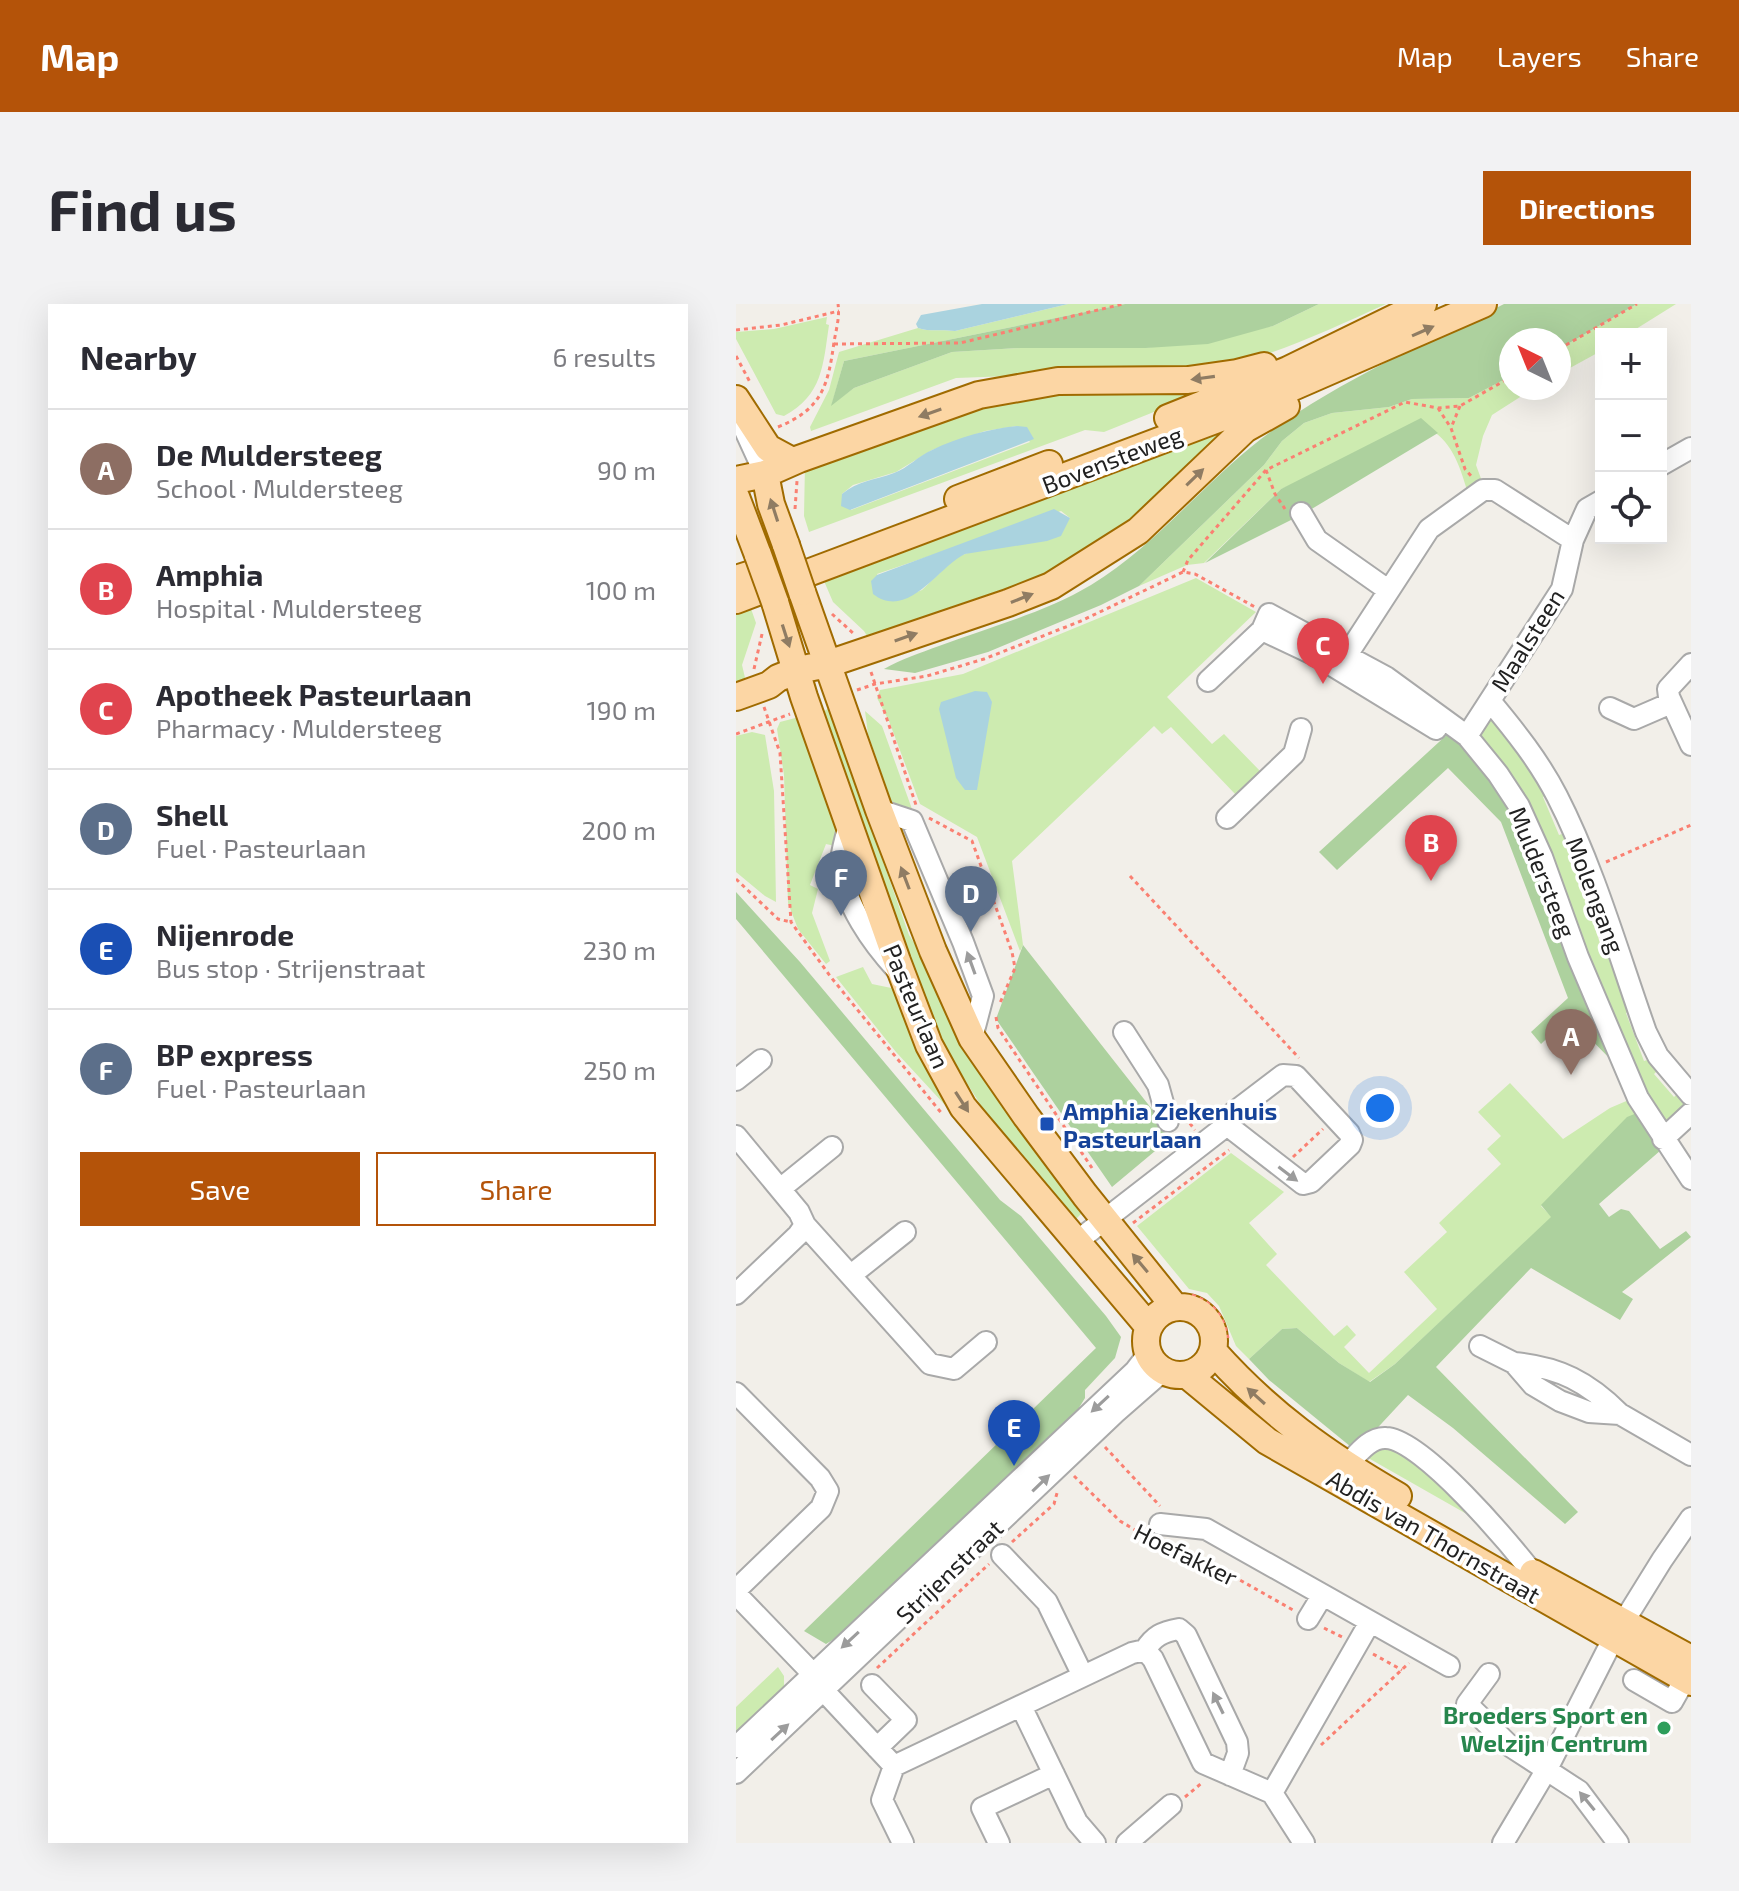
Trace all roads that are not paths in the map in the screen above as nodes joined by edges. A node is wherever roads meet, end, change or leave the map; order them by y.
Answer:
1 (1423, 304) edge
2 (1483, 304) edge
3 (1333, 349) junction
4 (1363, 357) junction
5 (736, 399) edge
6 (736, 411) edge
7 (1691, 448) edge
8 (792, 461) junction
9 (1667, 462) edge
10 (765, 474) junction
11 (736, 480) edge
12 (736, 497) edge
13 (1595, 504) edge
14 (1301, 513) road end
15 (1573, 540) junction
16 (736, 579) edge
17 (1388, 590) junction
18 (736, 600) edge
19 (1265, 622) junction
20 (864, 652) junction
21 (1347, 655) junction
22 (828, 664) junction
23 (1691, 664) edge
24 (798, 670) junction
25 (1208, 681) dead end
26 (769, 685) junction
27 (838, 696) junction
28 (736, 697) edge
29 (804, 697) junction
30 (1490, 701) junction
31 (1671, 703) junction
32 (1610, 708) dead end
33 (1301, 729) dead end
34 (1438, 730) dead end
35 (1467, 736) junction
36 (1689, 736) edge
37 (1227, 818) dead end
38 (1120, 1035) dead end
39 (761, 1060) dead end
40 (736, 1080) edge
41 (1691, 1095) edge
42 (1691, 1113) edge
43 (1168, 1121) dead end
44 (1227, 1125) junction
45 (736, 1136) edge
46 (1663, 1139) junction
47 (832, 1147) dead end
48 (1691, 1179) edge
49 (780, 1189) junction
50 (1116, 1224) junction
51 (805, 1225) junction
52 (905, 1232) dead end
53 (1076, 1242) junction
54 (851, 1275) junction
55 (736, 1294) edge
56 (1175, 1307) junction
57 (1149, 1327) junction
58 (986, 1342) dead end
59 (1480, 1346) dead end
60 (1213, 1351) junction
61 (1166, 1367) junction
62 (736, 1393) edge
63 (1691, 1455) edge
64 (1346, 1466) junction
65 (1691, 1518) edge
66 (1160, 1524) dead end
67 (1000, 1554) road end
68 (1532, 1572) junction
69 (736, 1592) edge
70 (1322, 1596) junction
71 (1308, 1619) road end
72 (1370, 1622) junction
73 (1625, 1633) junction
74 (1145, 1650) junction
75 (1449, 1666) dead end
76 (1689, 1673) edge
77 (1489, 1674) dead end
78 (1083, 1676) junction
79 (872, 1679) road end
80 (1634, 1680) dead end
81 (819, 1682) junction
82 (1021, 1706) junction
83 (736, 1747) edge
84 (877, 1748) junction
85 (894, 1766) junction
86 (1547, 1769) junction
87 (1223, 1772) junction
88 (736, 1773) edge
89 (1054, 1774) junction
90 (1272, 1793) junction
91 (1171, 1805) road end
92 (903, 1843) edge
93 (999, 1843) edge
94 (1095, 1843) edge
95 (1127, 1843) edge
96 (1304, 1843) edge
97 (1503, 1843) edge
98 (1618, 1843) edge

1 - 3 main road, Bovensteweg
4 -> 2 main road, Bovensteweg
3 -> 8 main road
3 - 16 main road, Bovensteweg
4 - 18 main road, Bovensteweg
20 -> 4 main road
5 - 8 main road
6 - 10 street
7 - 9 street
8 - 10 main road
10 - 11 main road
22 -> 10 main road, Pasteurlaan, bridge
12 -> 24 main road, Pasteurlaan, bridge
13 - 15 street, Maalsteen
14 - 17 street
15 - 17 street
15 - 30 street, Maalsteen
17 - 21 street
19 - 21 street, Muldersteeg
19 - 25 street
19 - 34 street
20 - 22 main road
20 - 27 main road
21 - 35 street, Muldersteeg
22 - 24 main road
22 - 27 main road, Pasteurlaan
23 - 31 street
24 - 26 main road
24 - 29 main road, Pasteurlaan
26 - 28 main road
26 - 29 main road
50 -> 27 main road, Pasteurlaan
29 -> 53 main road, Pasteurlaan
30 - 35 street, Maalsteen
30 - 41 street, Molengang
31 - 32 street
31 - 36 street
33 - 37 street
35 - 46 street, Muldersteeg
38 - 43 street
39 - 40 street
42 - 46 street
44 -> 44 street
44 - 50 street
45 - 49 street
46 - 48 street, Muldersteeg
47 - 49 street
49 - 51 street
50 - 53 street
56 -> 50 main road, Pasteurlaan
51 - 54 street
51 - 55 street
52 - 54 street
53 - 57 main road, Pasteurlaan
54 - 58 street
56 - 57 main road
56 - 60 main road
57 - 61 main road
59 - 63 street
60 - 61 main road
64 -> 60 main road, Abdis van Thornstraat
61 - 73 main road, Abdis van Thornstraat
61 - 81 street, Strijenstraat
62 - 69 street
64 - 68 main road, Abdis van Thornstraat
64 - 68 street, Abdis van Thornstraat
65 - 73 street
66 - 70 street, Hoefakker
67 - 78 street
68 - 73 main road, Abdis van Thornstraat
69 - 81 street
70 - 71 street
70 - 72 street, Hoefakker
72 - 75 street, Hoefakker
72 - 90 street
73 - 76 main road, Abdis van Thornstraat
73 - 86 street
74 - 78 street
74 - 87 street
87 -> 74 street
76 - 80 street
77 - 86 street
78 - 82 street
79 - 84 street
81 - 83 street, Strijenstraat
81 - 84 street
88 -> 81 street, Strijenstraat
82 - 85 street
82 - 89 street
84 - 85 street
85 - 92 street
86 - 97 street
98 -> 86 street
87 - 90 street
89 - 93 street
89 - 94 street
90 - 96 street
91 - 95 street

